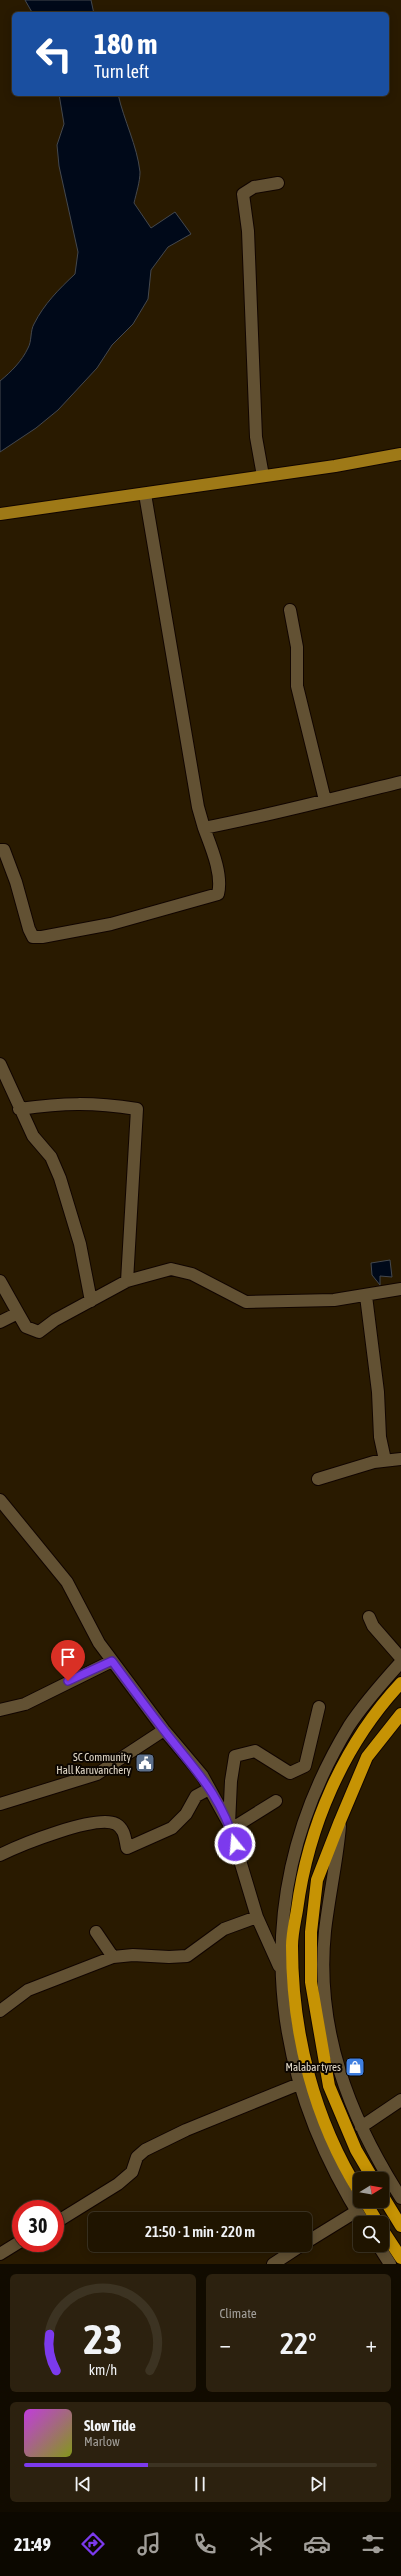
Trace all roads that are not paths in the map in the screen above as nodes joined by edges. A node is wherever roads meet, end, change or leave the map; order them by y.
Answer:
1 (278, 183) dead end
2 (401, 454) edge
3 (263, 476) junction
4 (145, 494) junction
5 (0, 514) edge
6 (290, 610) dead end
7 (401, 782) edge
8 (325, 800) junction
9 (204, 828) junction
10 (0, 850) edge
11 (0, 1064) edge
12 (18, 1109) junction
13 (0, 1281) edge
14 (127, 1281) junction
15 (401, 1289) edge
16 (366, 1296) junction
17 (91, 1301) junction
18 (18, 1313) junction
19 (0, 1322) edge
20 (401, 1459) edge
21 (385, 1460) junction
22 (318, 1479) dead end
23 (0, 1500) edge
24 (369, 1617) dead end
25 (401, 1658) edge
26 (112, 1661) junction
27 (401, 1662) edge
28 (401, 1683) edge
29 (319, 1707) dead end
30 (0, 1710) edge
31 (401, 1714) edge
32 (164, 1730) junction
33 (209, 1790) junction
34 (276, 1801) dead end
35 (0, 1804) edge
36 (340, 1821) junction
37 (230, 1827) junction
38 (0, 1855) edge
39 (257, 1917) junction
40 (96, 1932) dead end
41 (113, 1957) junction
42 (281, 1971) junction
43 (0, 2011) edge
44 (299, 2084) junction
45 (401, 2100) edge
46 (361, 2127) junction
47 (369, 2172) edge
48 (353, 2180) edge
49 (401, 2198) edge
50 (389, 2206) edge
51 (356, 2211) junction
52 (359, 2216) edge
53 (64, 2217) edge
54 (401, 2226) edge
55 (312, 2239) edge
56 (389, 2240) edge
57 (12, 2247) edge
58 (291, 2252) edge
59 (382, 2252) edge
60 (0, 2254) edge
61 (401, 2258) edge
62 (273, 2264) edge
63 (390, 2264) edge

1 - 3 street
2 - 3 main road
3 - 4 main road
4 - 5 main road
4 - 9 street
6 - 8 street
7 - 8 street
8 - 9 street
9 - 10 street
11 - 12 street
12 - 14 street
12 - 17 street
13 - 18 street
14 - 16 street
14 - 17 street
15 - 16 street
16 - 21 street
17 - 18 street
18 - 19 street
20 - 21 street
21 - 22 street
23 - 26 street
24 - 25 street
26 - 30 street
26 - 32 street
27 - 42 street
28 - 48 highway
29 - 37 street
31 - 36 highway
32 - 33 street
32 - 35 street
33 - 37 street
33 - 38 street
34 - 37 street
36 - 46 street
36 - 47 highway
37 - 39 street
39 - 41 street
39 - 42 street
40 - 41 street
41 - 43 street
42 - 44 street
44 - 51 street
44 - 53 street
45 - 46 street
46 - 49 street
50 - 54 highway
51 - 52 street
51 - 55 street
56 - 61 highway
57 - 60 street
58 - 62 street
59 - 63 street

